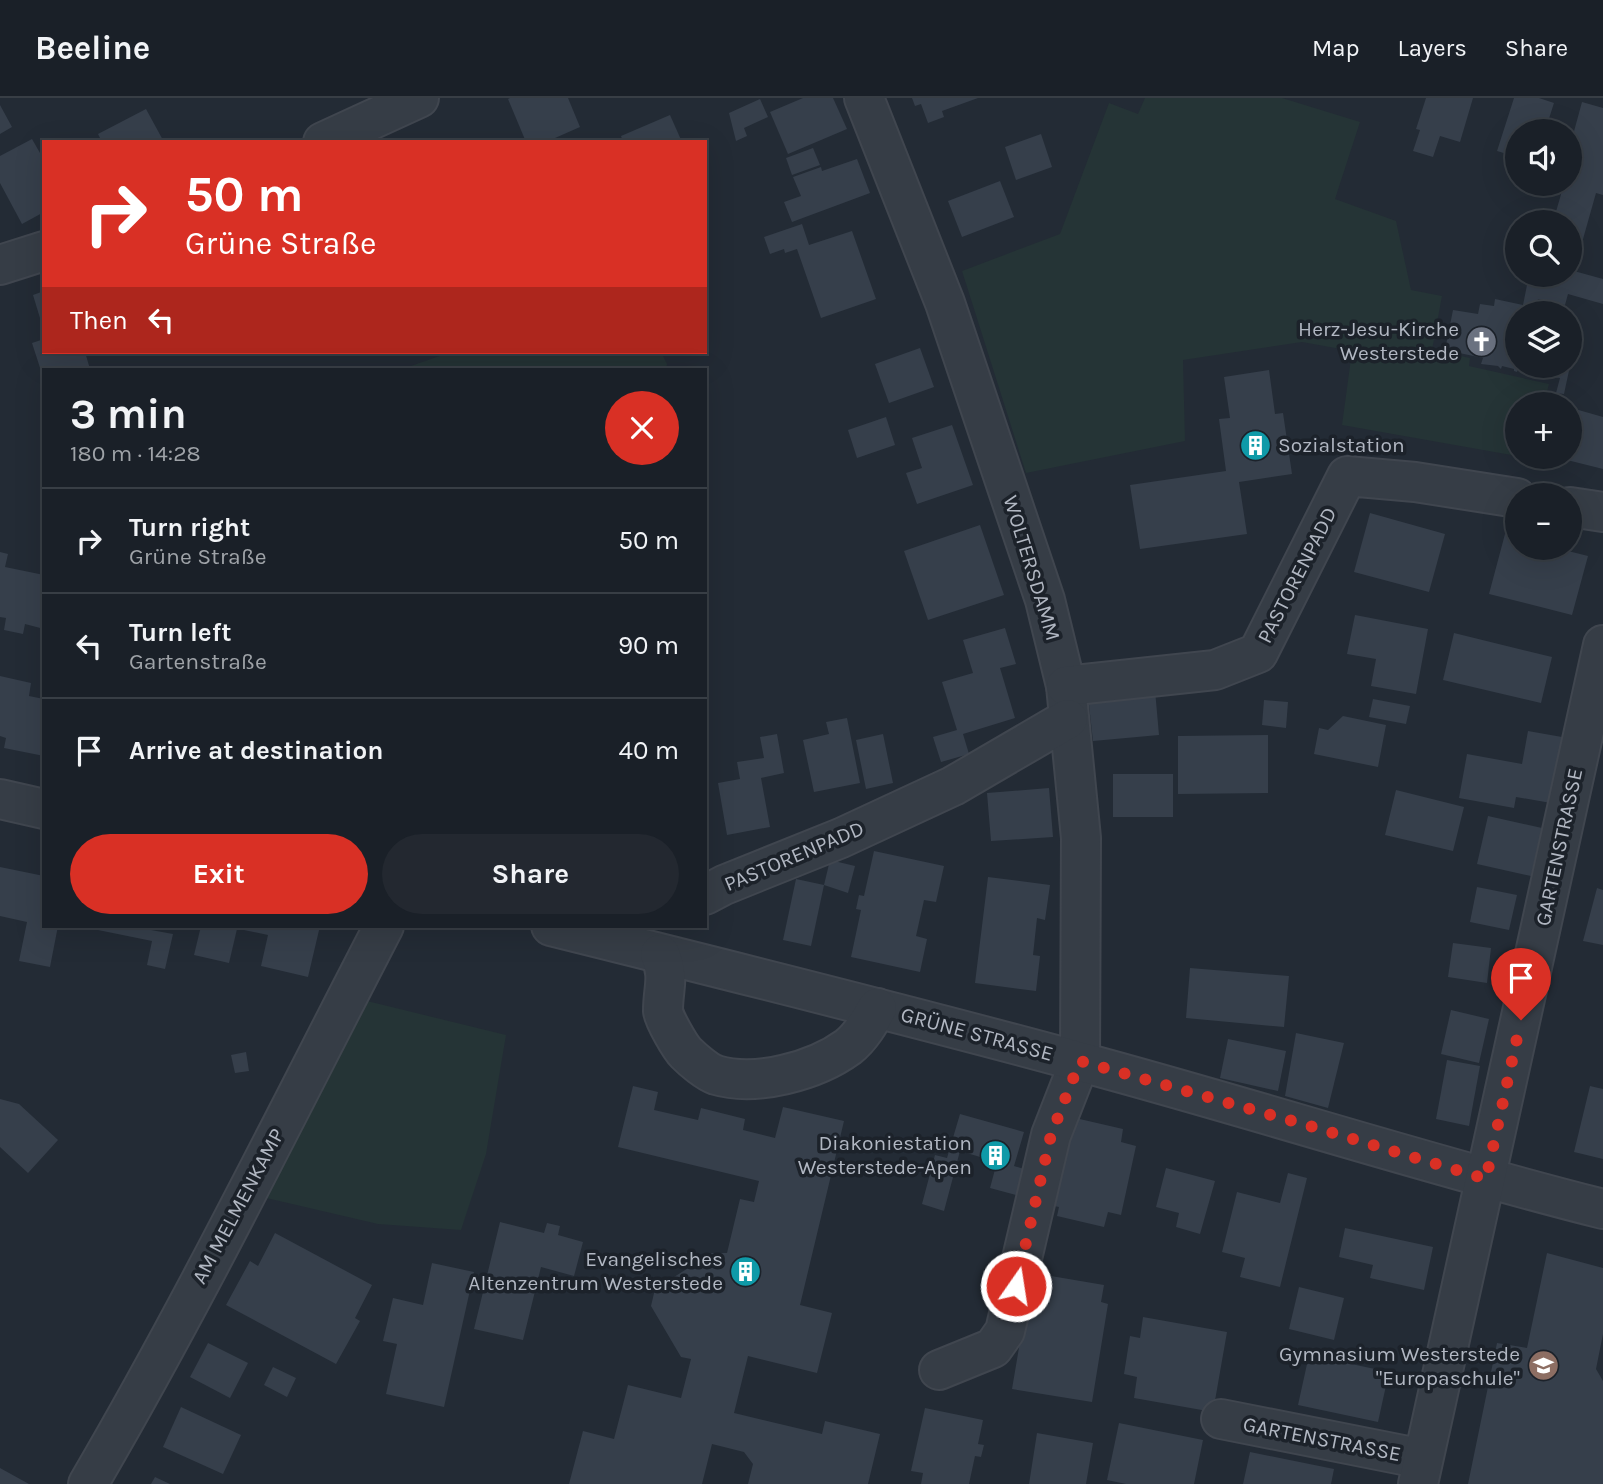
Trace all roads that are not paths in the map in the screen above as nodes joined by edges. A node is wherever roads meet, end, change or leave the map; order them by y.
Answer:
1 (419, 98) edge
2 (864, 98) edge
3 (327, 140) edge
4 (42, 252) edge
5 (0, 265) edge
6 (1505, 496) edge
7 (1582, 509) edge
8 (1603, 512) edge
9 (1603, 645) edge
10 (1067, 703) junction
11 (0, 799) edge
12 (42, 809) edge
13 (707, 894) edge
14 (383, 928) edge
15 (563, 928) edge
16 (652, 943) edge
17 (877, 1008) junction
18 (1080, 1061) junction
19 (1486, 1179) junction
20 (1603, 1209) edge
21 (939, 1370) dead end
22 (1221, 1419) dead end
23 (1421, 1471) edge
24 (88, 1484) edge

1 - 3 street
2 - 10 street, WOLTERSDAMM
4 - 5 street
6 - 10 street, PASTORENPADD
7 - 8 street
9 - 19 street, GARTENSTRASSE
10 - 13 street, PASTORENPADD
10 - 18 street, WOLTERSDAMM
11 - 12 street
14 - 24 street, AM MELMENKAMP
15 - 16 street, GRÜNE STRASSE
16 - 17 street, GRÜNE STRASSE
16 - 17 street
17 - 18 street, GRÜNE STRASSE
18 - 19 street, GRÜNE STRASSE
18 - 21 street
19 - 20 street, GRÜNE STRASSE
19 - 23 street, GARTENSTRASSE
22 - 23 street, GARTENSTRASSE

